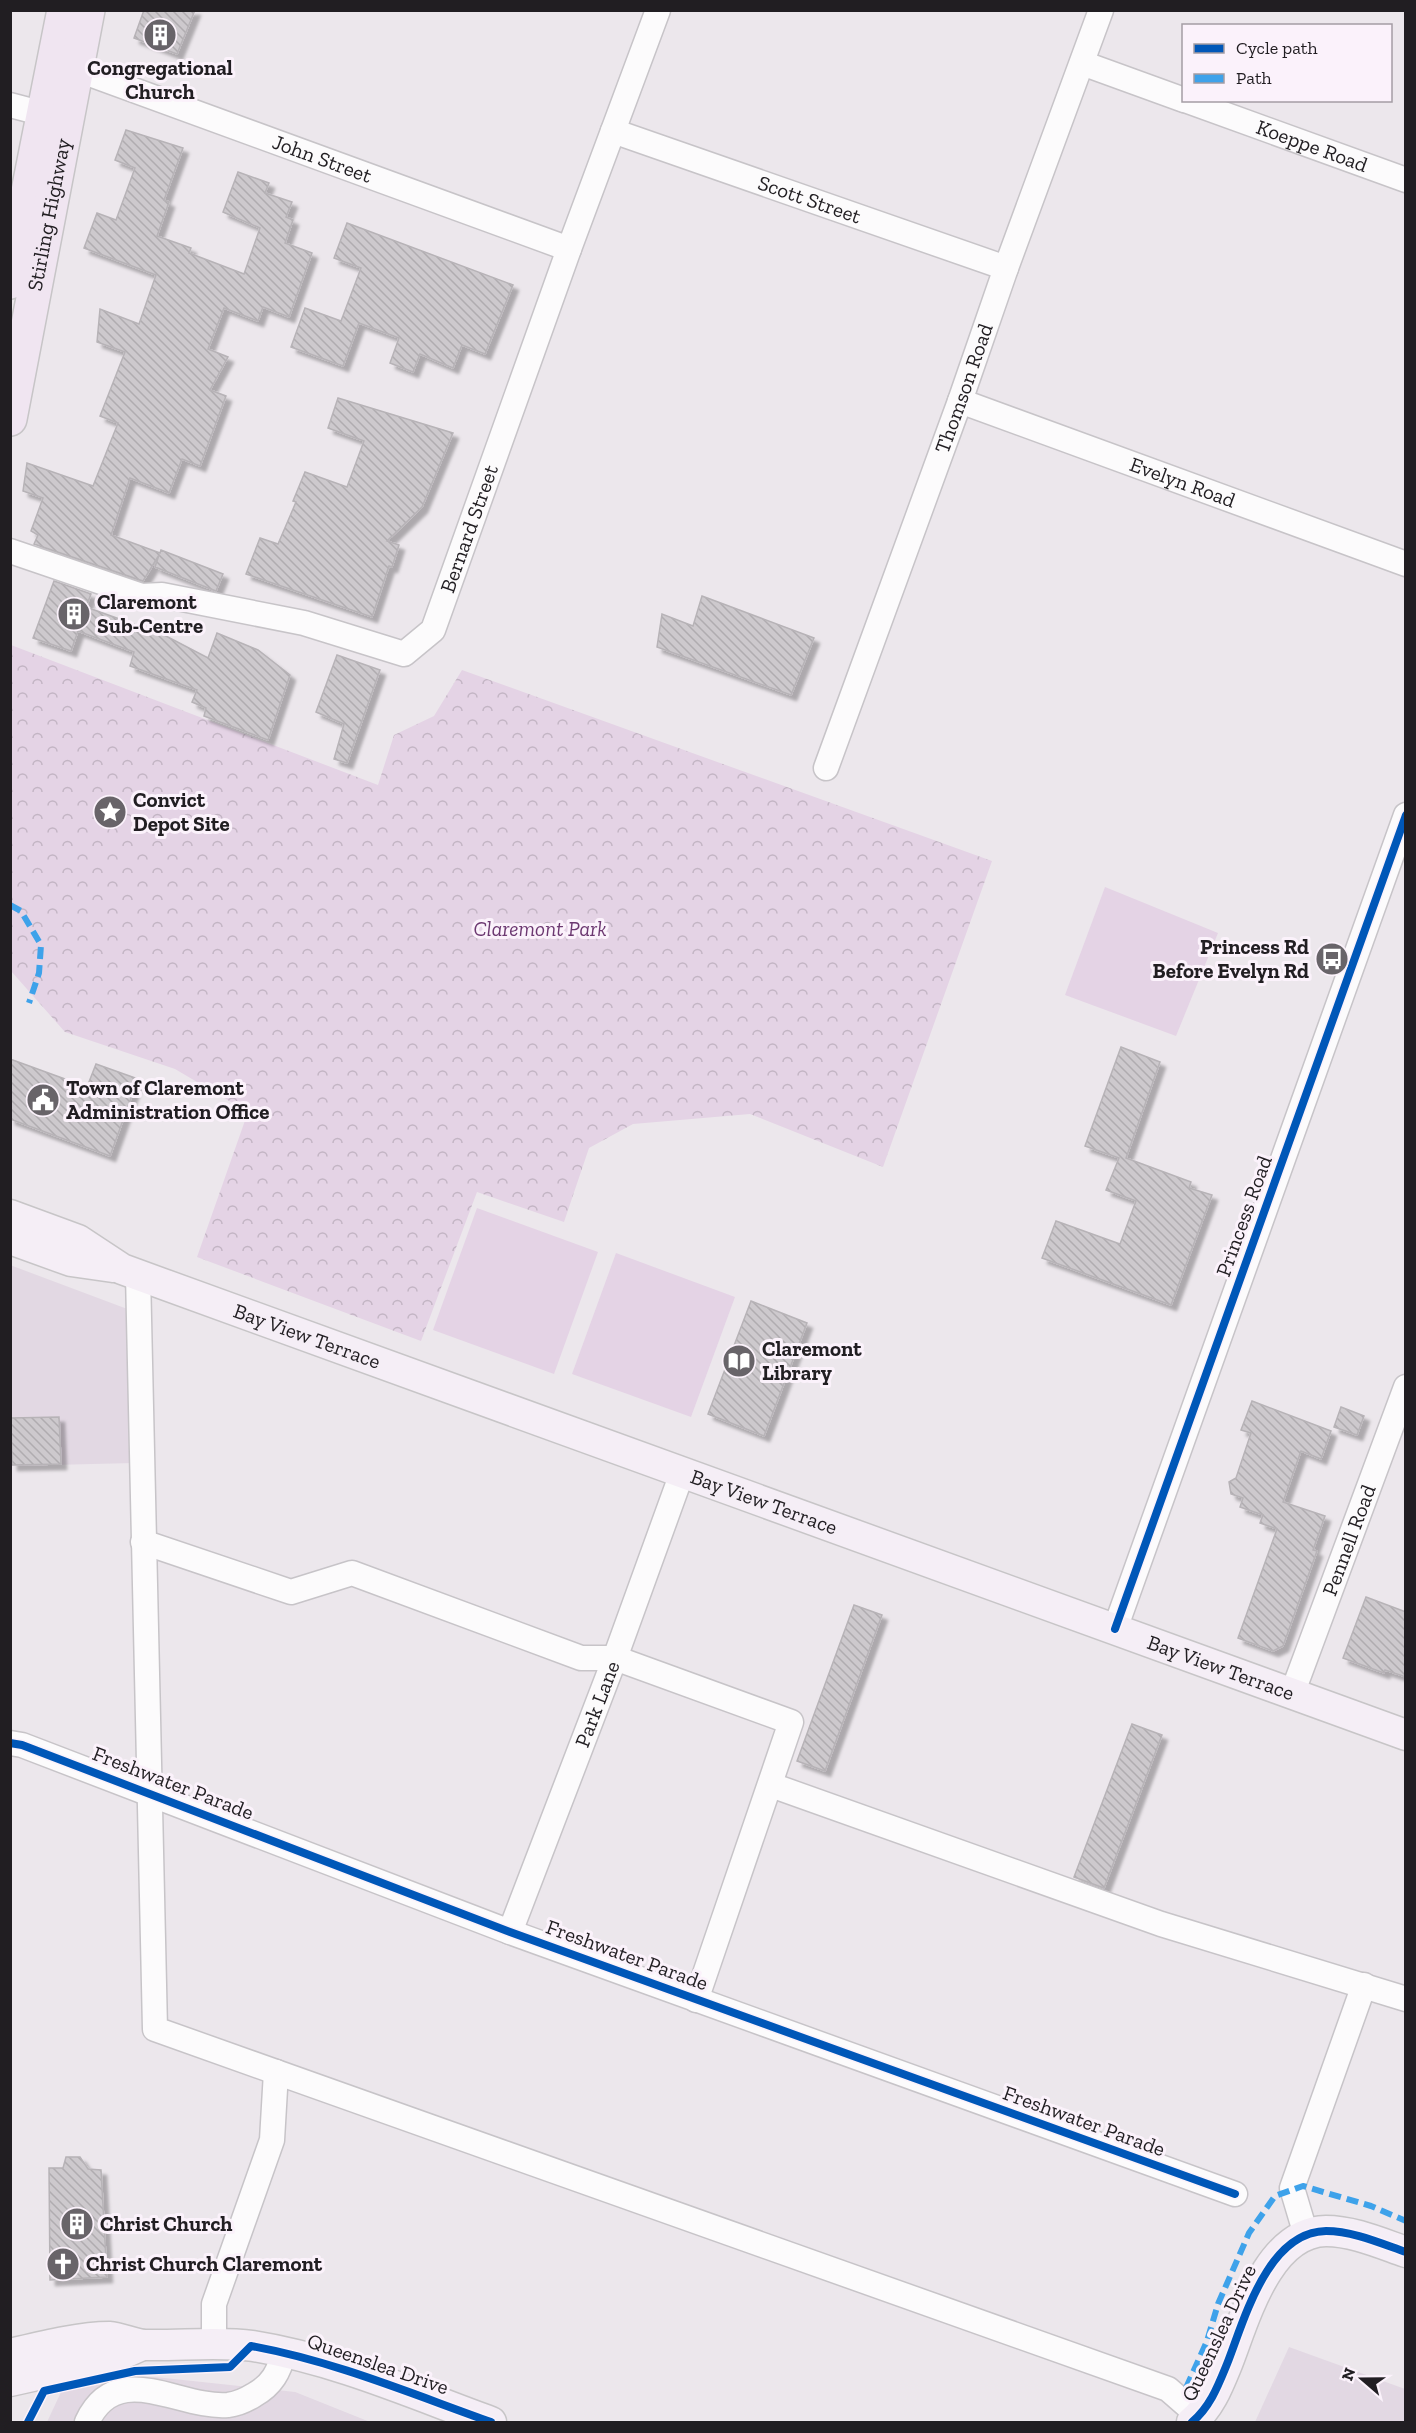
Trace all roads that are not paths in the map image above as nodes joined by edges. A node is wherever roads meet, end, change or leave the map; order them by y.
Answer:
1 (64, 10) edge
2 (88, 10) edge
3 (658, 10) edge
4 (1101, 10) edge
5 (1082, 63) junction
6 (76, 69) junction
7 (1182, 99) edge
8 (1190, 102) edge
9 (10, 105) edge
10 (44, 114) junction
11 (614, 131) junction
12 (1406, 180) edge
13 (569, 249) junction
14 (1006, 268) junction
15 (10, 282) edge
16 (960, 402) junction
17 (10, 419) edge
18 (10, 551) edge
19 (1406, 564) edge
20 (826, 768) dead end
21 (1406, 815) edge
22 (10, 1215) edge
23 (10, 1239) edge
24 (130, 1271) junction
25 (1406, 1387) edge
26 (682, 1473) junction
27 (143, 1542) junction
28 (1115, 1629) junction
29 (615, 1658) junction
30 (1292, 1694) junction
31 (1406, 1735) edge
32 (10, 1743) edge
33 (771, 1785) junction
34 (149, 1792) junction
35 (510, 1932) junction
36 (1364, 1985) junction
37 (1406, 1999) edge
38 (696, 2000) junction
39 (276, 2072) junction
40 (1234, 2194) dead end
41 (1306, 2235) junction
42 (1406, 2252) edge
43 (214, 2343) junction
44 (142, 2345) junction
45 (284, 2352) junction
46 (10, 2354) edge
47 (10, 2381) edge
48 (1195, 2419) edge
49 (87, 2422) edge
50 (491, 2422) edge

1 - 10 highway, Stirling Highway
2 - 6 highway, Stirling Highway
3 - 11 street, Bernard Street
4 - 5 street, Thomson Road
5 - 7 street, Koeppe Road
5 - 14 street, Thomson Road
6 - 13 street, John Street
6 - 17 highway, Stirling Highway
8 - 12 street, Koeppe Road
9 - 10 street
10 - 15 highway, Stirling Highway
11 - 13 street, Bernard Street
11 - 14 street, Scott Street
13 - 18 street, Bernard Street
14 - 16 street, Thomson Road
16 - 19 street, Evelyn Road
16 - 20 street, Thomson Road
21 - 28 street, Princess Road
22 - 24 main road, Bay View Terrace
23 - 24 main road, Bay View Terrace
24 - 26 main road, Bay View Terrace
24 - 27 street
25 - 30 street, Pennell Road
26 - 28 main road, Bay View Terrace
26 - 29 street, Park Lane
27 - 29 street
27 - 34 street
28 - 30 main road, Bay View Terrace
29 - 33 street
29 - 35 street, Park Lane
30 - 31 main road, Bay View Terrace
32 - 34 street, Freshwater Parade
33 - 36 street
33 - 38 street
34 - 35 street, Freshwater Parade
34 - 39 street
35 - 38 street, Freshwater Parade
36 - 37 street
36 - 41 street
38 - 40 street, Freshwater Parade
39 - 43 street
39 - 48 street
41 - 42 main road
41 - 48 main road, Queenslea Drive
43 - 44 main road, Queenslea Drive
43 - 45 main road, Queenslea Drive
44 - 46 main road, Queenslea Drive
44 - 47 main road, Queenslea Drive
45 - 49 street
45 - 50 main road, Queenslea Drive

